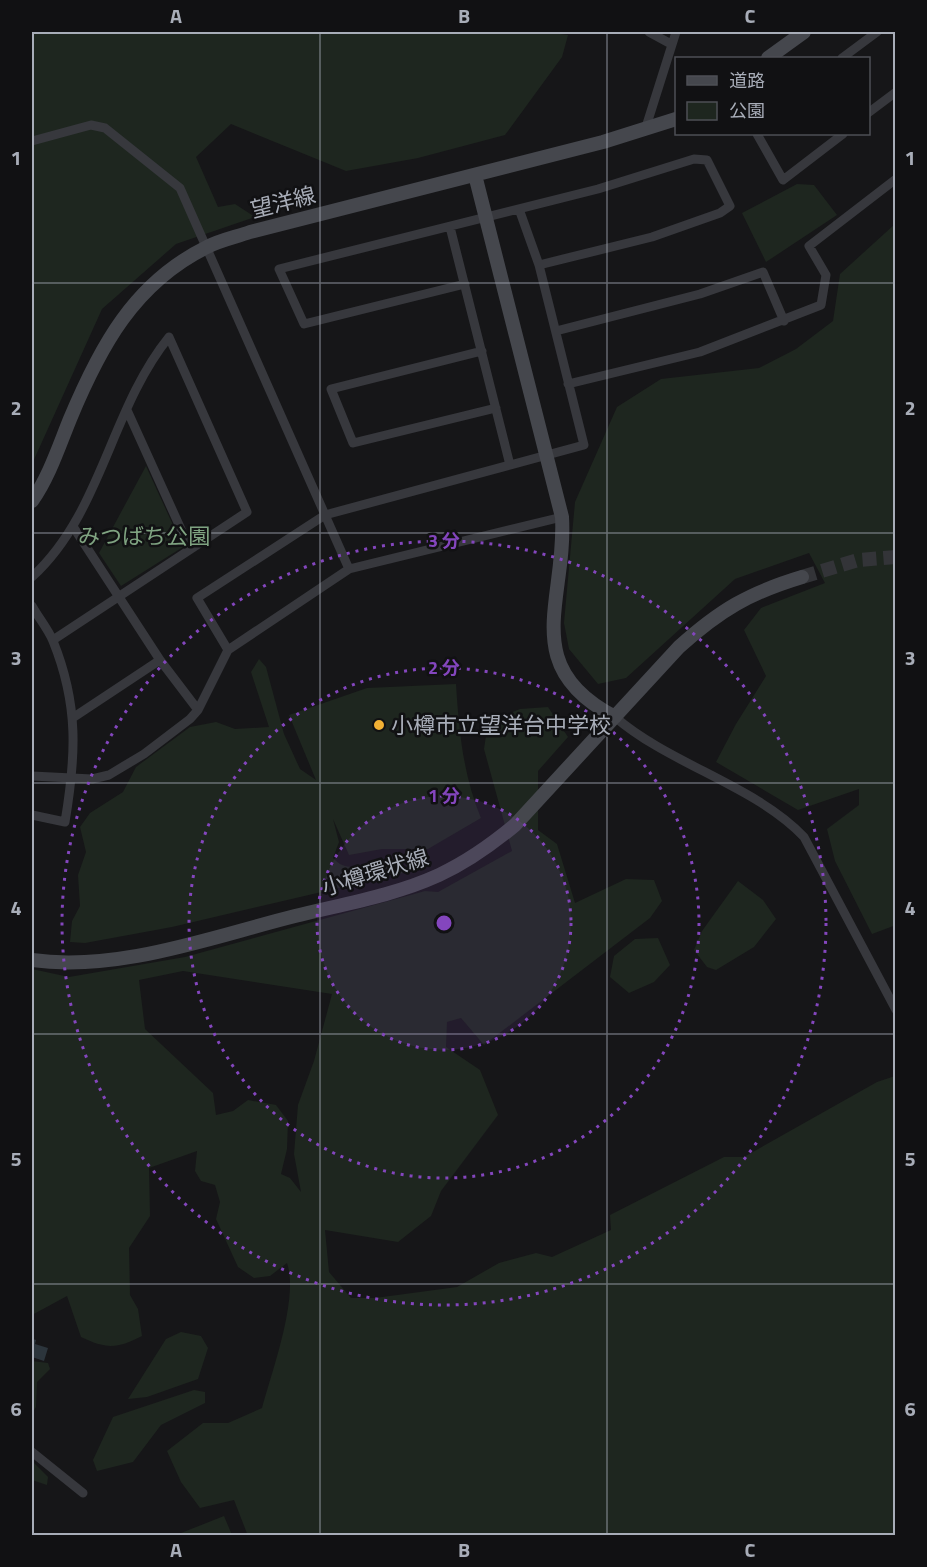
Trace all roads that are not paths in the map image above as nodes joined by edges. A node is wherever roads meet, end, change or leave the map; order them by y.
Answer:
1 (649, 32) edge
2 (676, 32) edge
3 (804, 32) edge
4 (877, 32) edge
5 (671, 44) junction
6 (769, 57) edge
7 (843, 57) edge
8 (896, 92) edge
9 (870, 112) edge
10 (675, 119) edge
11 (645, 130) junction
12 (758, 135) edge
13 (842, 135) edge
14 (32, 141) edge
15 (476, 175) junction
16 (896, 179) edge
17 (519, 209) junction
18 (485, 218) junction
19 (450, 227) junction
20 (207, 247) junction
21 (539, 265) junction
22 (465, 284) junction
23 (784, 321) junction
24 (556, 331) junction
25 (482, 351) junction
26 (568, 384) junction
27 (496, 408) junction
28 (127, 410) junction
29 (546, 456) junction
30 (510, 465) junction
31 (32, 501) edge
32 (325, 515) junction
33 (562, 517) junction
34 (74, 528) junction
35 (190, 549) junction
36 (349, 569) junction
37 (32, 577) edge
38 (802, 577) tunnel mouth
39 (120, 596) junction
40 (32, 606) edge
41 (53, 640) junction
42 (228, 650) junction
43 (160, 660) junction
44 (198, 710) junction
45 (74, 717) junction
46 (615, 717) junction
47 (32, 777) edge
48 (72, 778) junction
49 (32, 814) edge
50 (32, 960) edge
51 (896, 1010) edge
52 (32, 1452) edge
53 (82, 1493) dead end

1 - 5 street
2 - 5 street
3 - 6 street
4 - 7 street
5 - 11 street
8 - 9 street
10 - 11 street, 望洋線
11 - 15 street, 望洋線
12 - 13 street
14 - 20 street
15 - 18 street
15 - 20 street, 望洋線
16 - 23 street
17 - 18 street
17 - 21 street
17 - 21 street
18 - 19 street
18 - 29 street
19 - 22 street
19 - 22 street
20 - 31 street, 望洋線
20 - 32 street
21 - 24 street
22 - 25 street
23 - 24 street
23 - 26 street
24 - 26 street
25 - 27 street
25 - 27 street
26 - 29 street
27 - 30 street
28 - 34 street
28 - 35 street
28 - 35 street
29 - 30 street
29 - 33 street
30 - 32 street
32 - 36 street
32 - 42 street
33 - 36 street
33 - 46 street
34 - 37 street
34 - 39 street
35 - 39 street
36 - 42 street
38 - 46 street, 小樽環状線
39 - 41 street
39 - 43 street
40 - 41 street
41 - 45 street
42 - 44 street
43 - 44 street
43 - 45 street
44 - 48 street
45 - 48 street
46 - 50 street, 小樽環状線
46 - 51 street
47 - 48 street
48 - 49 street
52 - 53 street

